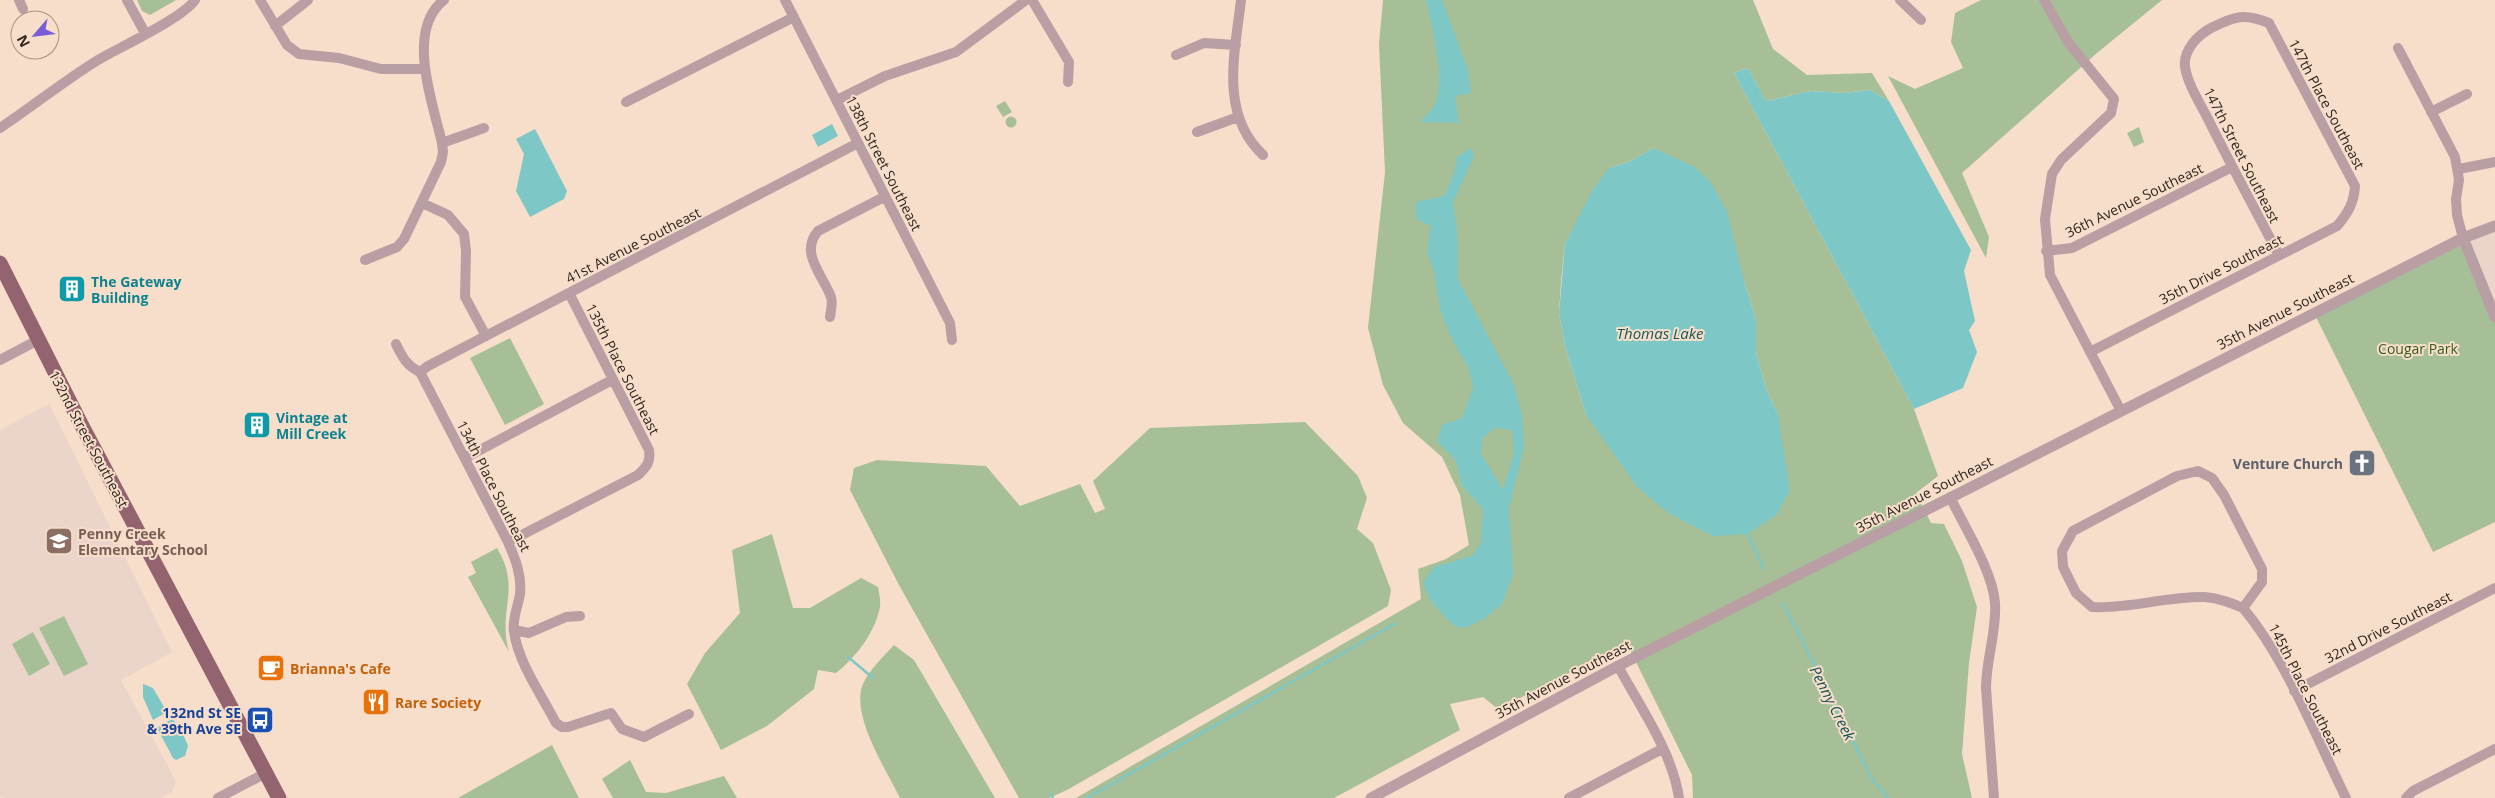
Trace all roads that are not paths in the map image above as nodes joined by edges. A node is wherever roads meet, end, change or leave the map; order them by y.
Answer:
1 (127, 0) edge
2 (195, 0) edge
3 (260, 0) edge
4 (308, 0) edge
5 (785, 0) edge
6 (1026, 0) edge
7 (1032, 0) edge
8 (1241, 0) edge
9 (1900, 0) edge
10 (2044, 0) edge
11 (440, 1) edge
12 (794, 17) junction
13 (1921, 20) dead end
14 (2269, 23) joint
15 (275, 26) junction
16 (145, 33) junction
17 (1236, 45) junction
18 (2398, 48) dead end
19 (1176, 55) dead end
20 (425, 69) junction
21 (1068, 82) dead end
22 (2467, 94) dead end
23 (837, 100) junction
24 (626, 102) dead end
25 (2431, 112) junction
26 (1238, 117) junction
27 (0, 128) edge
28 (484, 128) dead end
29 (1197, 132) dead end
30 (442, 143) junction
31 (858, 143) junction
32 (1263, 155) dead end
33 (2495, 162) edge
34 (2232, 167) junction
35 (2459, 169) junction
36 (884, 198) junction
37 (2354, 200) joint
38 (422, 203) junction
39 (2495, 226) edge
40 (2462, 238) junction
41 (2046, 250) junction
42 (2279, 255) junction
43 (365, 260) dead end
44 (0, 263) edge
45 (569, 293) junction
46 (830, 316) dead end
47 (2495, 317) edge
48 (486, 336) junction
49 (38, 340) junction
50 (952, 340) dead end
51 (396, 344) dead end
52 (2090, 352) junction
53 (0, 360) edge
54 (420, 372) junction
55 (612, 380) junction
56 (2121, 411) junction
57 (465, 458) junction
58 (1950, 497) junction
59 (508, 542) junction
60 (2495, 588) edge
61 (2243, 608) junction
62 (580, 616) dead end
63 (514, 630) junction
64 (1618, 666) junction
65 (2294, 691) junction
66 (688, 714) dead end
67 (2495, 748) edge
68 (1662, 749) junction
69 (266, 773) junction
70 (218, 798) edge
71 (279, 798) edge
72 (1371, 798) edge
73 (1569, 798) edge
74 (1679, 798) edge
75 (1994, 798) edge
76 (2346, 798) edge
77 (2406, 798) edge

1 - 16 street
2 - 16 street
3 - 15 street
4 - 15 street
5 - 12 street, 138th Street Southeast
6 - 23 street
7 - 21 street
8 - 17 street
9 - 13 street
10 - 41 street
11 - 20 street
12 - 23 street, 138th Street Southeast
12 - 24 street
14 - 34 street, 147th Street Southeast
14 - 37 street, 147th Place Southeast
15 - 20 street
16 - 27 street
17 - 19 street
17 - 26 street
18 - 25 street
20 - 30 street
22 - 25 street
23 - 31 street, 138th Street Southeast
25 - 35 street
26 - 29 street
26 - 32 street
28 - 30 street
30 - 38 street
31 - 36 street, 138th Street Southeast
31 - 45 street, 41st Avenue Southeast
33 - 35 street
34 - 41 street, 36th Avenue Southeast
34 - 42 street, 147th Street Southeast
35 - 40 street
36 - 46 street
36 - 50 street, 138th Street Southeast
37 - 42 street, 35th Drive Southeast
38 - 43 street
38 - 48 street
39 - 40 street, 35th Avenue Southeast
40 - 47 street
40 - 56 street, 35th Avenue Southeast
41 - 52 street
42 - 52 street, 35th Drive Southeast
44 - 49 main road, 132nd Street Southeast
45 - 48 street, 41st Avenue Southeast
45 - 55 street, 135th Place Southeast
48 - 54 street, 41st Avenue Southeast
49 - 53 street
49 - 69 main road, 132nd Street Southeast
51 - 54 street, 134th Place Southeast
52 - 56 street
54 - 57 street, 134th Place Southeast
55 - 57 street
55 - 59 street, 135th Place Southeast
56 - 58 street, 35th Avenue Southeast
57 - 59 street, 134th Place Southeast
58 - 64 street, 35th Avenue Southeast
58 - 75 street
59 - 63 street, 134th Place Southeast
60 - 65 street, 32nd Drive Southeast
61 - 61 street
61 - 65 street, 145th Place Southeast
62 - 63 street
63 - 66 street, 134th Place Southeast
64 - 68 street
64 - 72 street, 35th Avenue Southeast
65 - 76 street, 145th Place Southeast
67 - 77 street
68 - 73 street
68 - 74 street
69 - 70 street
69 - 71 main road, 132nd Street Southeast

